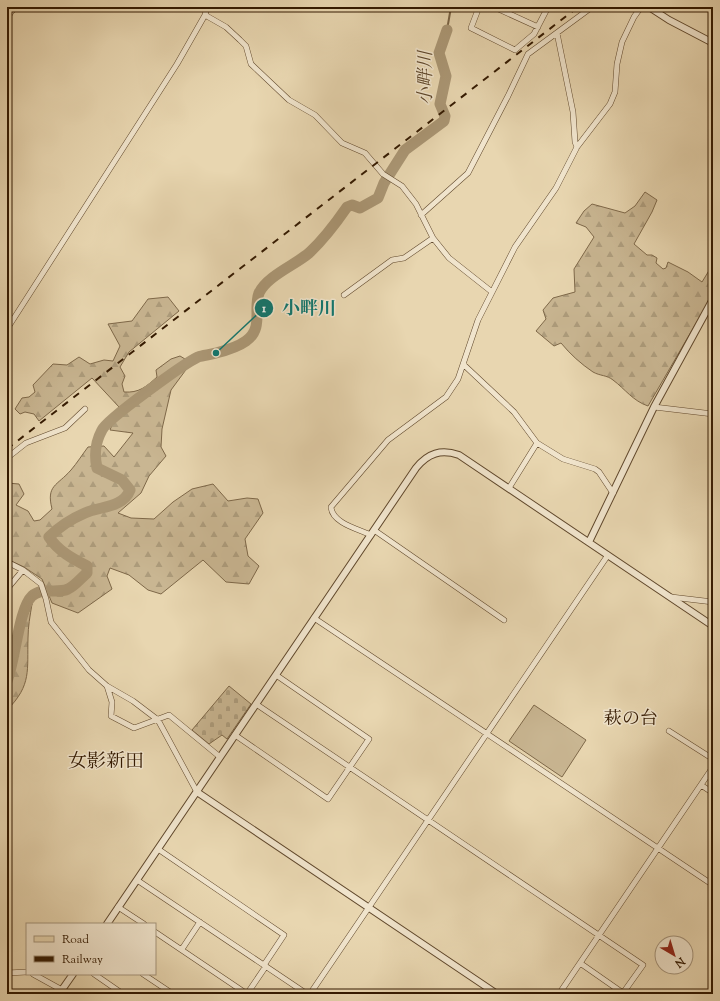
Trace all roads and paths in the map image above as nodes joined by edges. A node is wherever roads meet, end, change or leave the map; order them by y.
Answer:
1 (14, 7) edge
2 (207, 7) edge
3 (479, 7) edge
4 (494, 7) edge
5 (548, 7) edge
6 (592, 7) edge
7 (641, 7) edge
8 (649, 7) edge
9 (7, 11) edge
10 (205, 15) junction
11 (7, 18) edge
12 (538, 27) junction
13 (557, 33) junction
14 (713, 43) edge
15 (577, 147) junction
16 (420, 215) junction
17 (433, 238) junction
18 (492, 292) junction
19 (344, 295) dead end
20 (713, 299) edge
21 (7, 329) edge
22 (464, 365) junction
23 (654, 407) junction
24 (85, 409) dead end
25 (713, 414) edge
26 (537, 443) junction
27 (7, 458) edge
28 (509, 488) junction
29 (613, 493) junction
30 (372, 533) junction
31 (589, 542) junction
32 (608, 555) junction
33 (7, 562) edge
34 (23, 570) junction
35 (7, 589) edge
36 (668, 597) junction
37 (713, 602) edge
38 (314, 618) junction
39 (504, 620) dead end
40 (713, 626) edge
41 (276, 675) junction
42 (107, 686) junction
43 (256, 704) junction
44 (158, 720) junction
45 (669, 731) dead end
46 (487, 733) junction
47 (235, 735) junction
48 (220, 757) junction
49 (713, 759) edge
50 (350, 767) junction
51 (713, 767) edge
52 (701, 785) junction
53 (197, 792) junction
54 (713, 793) edge
55 (428, 820) junction
56 (658, 848) junction
57 (158, 849) junction
58 (137, 880) junction
59 (713, 885) edge
60 (118, 907) junction
61 (369, 907) junction
62 (200, 922) junction
63 (108, 923) edge
64 (142, 923) edge
65 (156, 933) edge
66 (598, 935) junction
67 (182, 949) junction
68 (580, 963) junction
69 (265, 966) junction
70 (7, 972) edge
71 (26, 972) edge
72 (35, 975) edge
73 (72, 975) edge
74 (95, 975) edge
75 (145, 975) edge
76 (61, 992) edge
77 (123, 994) edge
78 (173, 994) edge
79 (247, 994) edge
80 (307, 994) edge
81 (310, 994) edge
82 (497, 994) edge
83 (559, 994) edge

1 - 9 main road
1 - 11 street
2 - 10 street
3 - 12 street
4 - 12 street
5 - 12 street
6 - 13 street
7 - 15 street
8 - 14 street
10 - 16 street
10 - 21 street
13 - 15 street
13 - 16 street
15 - 18 street
16 - 17 street
17 - 18 street
17 - 19 street
18 - 22 street
20 - 23 street
22 - 26 street
22 - 30 street
23 - 25 street
23 - 29 street
24 - 27 street
26 - 28 street
26 - 29 street
28 - 30 street
28 - 31 street
29 - 31 street
30 - 38 street
30 - 39 street
31 - 32 street
32 - 36 street
32 - 46 street
33 - 34 street
34 - 35 street
34 - 42 street
36 - 37 street
36 - 40 street
38 - 41 street
38 - 46 street
41 - 43 street
41 - 50 street
42 - 44 street
42 - 44 street
43 - 47 street
43 - 50 street
44 - 48 street
44 - 53 street
45 - 49 street
46 - 55 street
46 - 56 street
47 - 48 street
47 - 50 street
48 - 53 street
50 - 55 street
51 - 52 street
52 - 54 street
52 - 56 street
53 - 57 street
53 - 61 street
55 - 61 street
55 - 66 street
56 - 59 street
56 - 66 street
57 - 58 street
57 - 69 street
58 - 60 street
58 - 62 street
60 - 63 street
60 - 64 street
61 - 81 street
61 - 82 street
62 - 67 street
62 - 69 street
65 - 67 street
66 - 68 street
66 - 68 street
67 - 79 street
68 - 83 street
69 - 79 street
69 - 80 street
70 - 71 street
72 - 76 street
73 - 76 street
74 - 77 street
75 - 78 street

